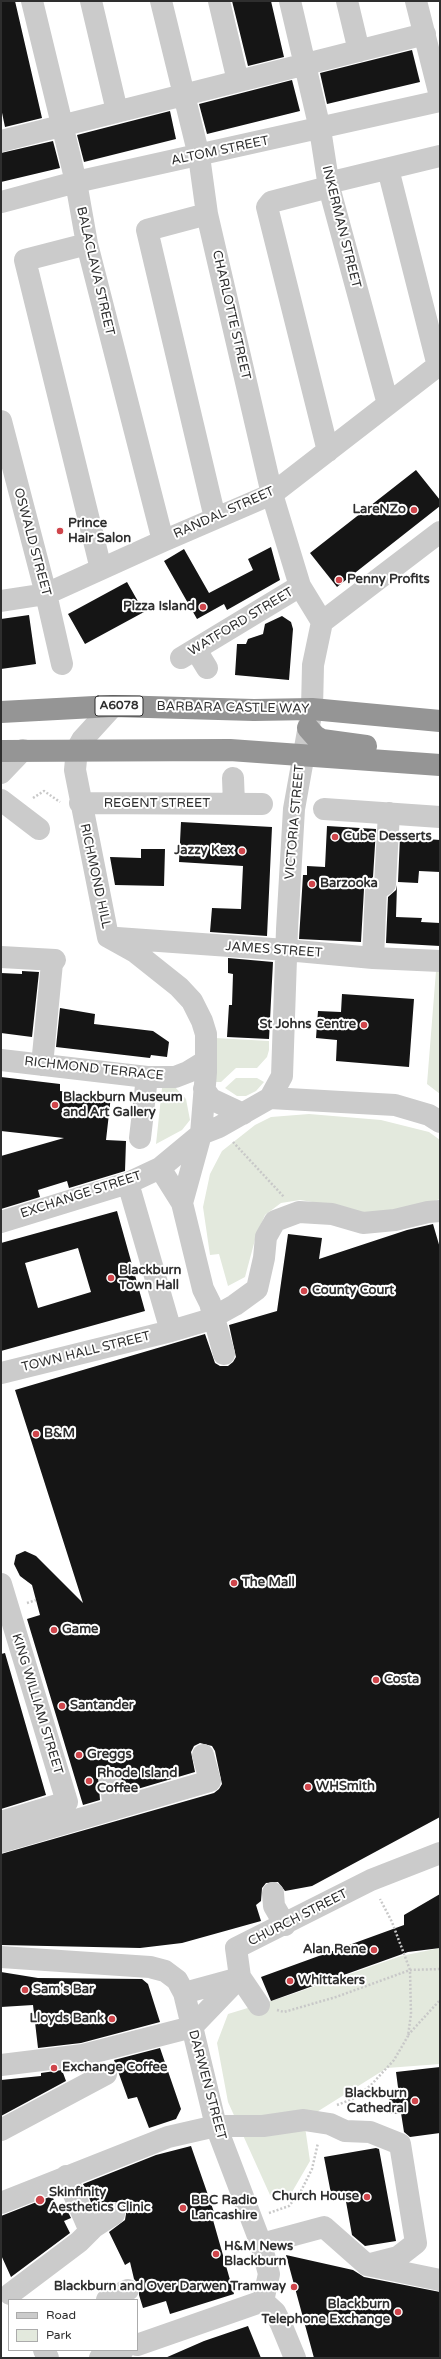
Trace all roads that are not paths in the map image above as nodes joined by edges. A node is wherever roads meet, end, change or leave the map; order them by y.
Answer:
1 (32, 1) edge
2 (91, 1) edge
3 (161, 1) edge
4 (219, 1) edge
5 (290, 1) edge
6 (347, 1) edge
7 (416, 1) edge
8 (425, 34) junction
9 (359, 51) junction
10 (306, 65) junction
11 (238, 81) junction
12 (184, 94) junction
13 (440, 96) edge
14 (440, 102) edge
15 (117, 111) junction
16 (63, 125) junction
17 (320, 129) junction
18 (1, 141) edge
19 (199, 156) junction
20 (440, 156) edge
21 (388, 169) junction
22 (76, 182) junction
23 (328, 185) junction
24 (1, 202) edge
25 (207, 214) junction
26 (87, 244) junction
27 (439, 365) edge
28 (388, 404) junction
29 (1, 421) edge
30 (328, 451) junction
31 (7, 475) edge
32 (272, 494) junction
33 (215, 518) junction
34 (440, 532) edge
35 (163, 540) junction
36 (101, 569) junction
37 (300, 586) junction
38 (46, 594) junction
39 (1, 601) edge
40 (322, 622) junction
41 (195, 658) dead end
42 (62, 664) dead end
43 (113, 706) junction
44 (1, 712) edge
45 (310, 718) junction
46 (414, 719) junction
47 (440, 721) edge
48 (440, 727) edge
49 (77, 749) junction
50 (22, 750) junction
51 (1, 751) edge
52 (440, 755) edge
53 (302, 756) junction
54 (440, 765) edge
55 (1, 773) edge
56 (233, 778) dead end
57 (5, 802) edge
58 (80, 803) junction
59 (234, 804) junction
60 (262, 804) dead end
61 (324, 809) dead end
62 (390, 814) junction
63 (440, 817) edge
64 (39, 829) dead end
65 (108, 937) junction
66 (286, 950) junction
67 (1, 957) edge
68 (373, 958) junction
69 (440, 961) edge
70 (1, 1060) edge
71 (206, 1061) junction
72 (42, 1065) junction
73 (147, 1077) junction
74 (204, 1089) junction
75 (270, 1098) junction
76 (243, 1114) junction
77 (440, 1122) edge
78 (210, 1131) junction
79 (140, 1138) dead end
80 (160, 1168) junction
81 (128, 1183) junction
82 (182, 1203) junction
83 (440, 1211) edge
84 (1, 1222) edge
85 (171, 1331) junction
86 (222, 1348) dead end
87 (1, 1373) edge
88 (1, 1584) edge
89 (203, 1755) dead end
90 (110, 1779) dead end
91 (114, 1809) junction
92 (1, 1822) edge
93 (1, 1842) edge
94 (440, 1853) edge
95 (273, 1894) dead end
96 (285, 1925) junction
97 (1, 1958) edge
98 (240, 1978) junction
99 (187, 1992) junction
100 (259, 2005) road end
101 (194, 2025) junction
102 (74, 2056) junction
103 (1, 2065) edge
104 (106, 2074) dead end
105 (81, 2078) dead end
106 (216, 2126) junction
107 (1, 2130) edge
108 (66, 2176) junction
109 (1, 2203) edge
110 (114, 2214) dead end
111 (90, 2230) junction
112 (261, 2244) junction
113 (367, 2265) junction
114 (440, 2280) edge
115 (128, 2290) dead end
116 (8, 2291) edge
117 (109, 2299) edge
118 (263, 2301) junction
119 (138, 2345) edge
120 (295, 2358) edge

1 - 16 street, BALACLAVA STREET
2 - 15 street
3 - 12 street, CHARLOTTE STREET
4 - 11 street
5 - 10 street, INKERMAN STREET
6 - 9 street
7 - 8 street
8 - 9 street
8 - 13 street
9 - 10 street
10 - 11 street
10 - 17 street, INKERMAN STREET
11 - 12 street
12 - 15 street
12 - 19 street, CHARLOTTE STREET
14 - 17 street, ALTOM STREET
15 - 16 street
16 - 18 street
16 - 22 street, BALACLAVA STREET
17 - 19 street, ALTOM STREET
17 - 23 street, INKERMAN STREET
19 - 22 street, ALTOM STREET
19 - 25 street, CHARLOTTE STREET
20 - 21 street
21 - 23 street
21 - 27 street
22 - 24 street, ALTOM STREET
22 - 26 street, BALACLAVA STREET
23 - 28 street, INKERMAN STREET
23 - 30 street
25 - 32 street, CHARLOTTE STREET
25 - 33 street
26 - 35 street, BALACLAVA STREET
26 - 36 street
27 - 28 street, RANDAL STREET
28 - 30 street, RANDAL STREET
29 - 31 street, OSWALD STREET
30 - 32 street, RANDAL STREET
31 - 38 street, OSWALD STREET
32 - 33 street, RANDAL STREET
32 - 37 street, CHARLOTTE STREET
33 - 35 street, RANDAL STREET
34 - 40 street
35 - 36 street, RANDAL STREET
36 - 38 street, RANDAL STREET
37 - 40 street, CHARLOTTE STREET
37 - 41 street, WATFORD STREET
38 - 39 street, RANDAL STREET
38 - 42 street, OSWALD STREET
40 - 45 street, VICTORIA STREET
43 - 44 highway, BARBARA CASTLE WAY / A6078
43 - 45 highway, BARBARA CASTLE WAY / A6078
43 - 49 street
45 - 46 highway, BARBARA CASTLE WAY / A6078
45 - 52 highway
45 - 53 street, VICTORIA STREET
46 - 47 highway, BARBARA CASTLE WAY / A6078
46 - 48 highway
49 - 50 highway
49 - 53 highway
49 - 58 street, RICHMOND HILL
50 - 51 highway
50 - 55 street
53 - 54 highway
53 - 66 street, VICTORIA STREET
56 - 59 street
57 - 64 street
58 - 59 street, REGENT STREET
58 - 65 street, RICHMOND HILL
59 - 60 street, REGENT STREET
61 - 62 street
62 - 63 street
62 - 68 street
65 - 66 street, JAMES STREET
65 - 71 street, RICHMOND HILL
66 - 68 street, JAMES STREET
66 - 75 street, VICTORIA STREET
67 - 72 street
68 - 69 street, JAMES STREET
70 - 72 street, RICHMOND TERRACE
71 - 73 street, RICHMOND TERRACE
71 - 74 street, RICHMOND HILL
72 - 73 street, RICHMOND TERRACE
73 - 79 street
74 - 76 street
74 - 78 street, RICHMOND HILL
75 - 76 street, EXCHANGE STREET
75 - 77 street
76 - 78 street, EXCHANGE STREET
78 - 80 street, EXCHANGE STREET
78 - 82 street, RICHMOND HILL
80 - 81 street, EXCHANGE STREET
80 - 82 street
81 - 84 street, EXCHANGE STREET
81 - 85 street
82 - 86 street
83 - 85 street, TOWN HALL STREET
85 - 87 street, TOWN HALL STREET
88 - 92 street, KING WILLIAM STREET
89 - 91 street
90 - 91 street
91 - 93 street
94 - 96 street, CHURCH STREET
95 - 96 street
96 - 98 street, CHURCH STREET
97 - 99 street, DARWEN STREET
98 - 99 street
98 - 100 street
98 - 101 street
99 - 101 street, DARWEN STREET
101 - 102 street
101 - 106 street, DARWEN STREET
102 - 103 street
102 - 105 street
104 - 107 street
106 - 108 street
106 - 112 street, DARWEN STREET
106 - 113 street
108 - 109 street
108 - 111 street
110 - 111 street
111 - 116 street
112 - 113 street
112 - 118 street, DARWEN STREET
113 - 114 street
115 - 117 street
118 - 119 street
118 - 120 street

